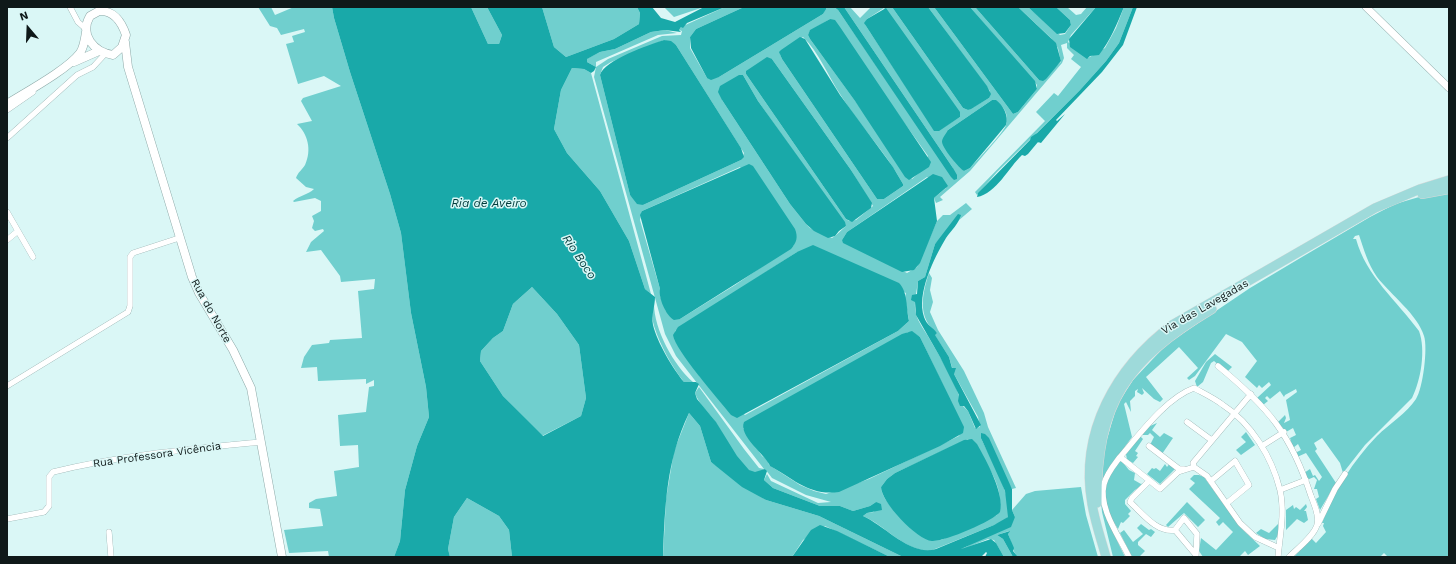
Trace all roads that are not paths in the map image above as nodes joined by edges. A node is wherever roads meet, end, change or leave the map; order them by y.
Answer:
1 (88, 7) edge
2 (1366, 7) edge
3 (1372, 7) edge
4 (103, 9) edge
5 (71, 10) edge
6 (89, 18) junction
7 (86, 30) junction
8 (125, 42) junction
9 (106, 53) junction
10 (128, 67) junction
11 (63, 68) junction
12 (1449, 83) edge
13 (35, 86) junction
14 (1449, 88) edge
15 (7, 104) edge
16 (7, 110) edge
17 (7, 138) edge
18 (1449, 175) edge
19 (1445, 181) edge
20 (1449, 189) edge
21 (7, 212) edge
22 (18, 231) junction
23 (180, 238) junction
24 (7, 240) edge
25 (33, 257) dead end
26 (1173, 333) junction
27 (1218, 366) dead end
28 (1118, 380) junction
29 (7, 386) edge
30 (1252, 394) junction
31 (1234, 414) junction
32 (1187, 422) dead end
33 (1284, 432) junction
34 (1213, 439) junction
35 (261, 442) junction
36 (1149, 446) dead end
37 (1262, 446) junction
38 (1120, 457) junction
39 (1194, 467) junction
40 (1185, 469) junction
41 (1346, 474) dead end
42 (1306, 480) junction
43 (1149, 481) junction
44 (1211, 481) junction
45 (1280, 490) junction
46 (1097, 492) junction
47 (1227, 503) junction
48 (7, 519) edge
49 (1318, 525) junction
50 (1175, 530) junction
51 (109, 532) dead end
52 (1279, 548) junction
53 (1197, 556) edge
54 (111, 557) edge
55 (282, 557) edge
56 (1106, 557) edge
57 (1110, 557) edge
58 (1129, 557) edge
59 (1278, 557) edge
60 (1289, 557) edge

1 - 6 main road
2 - 14 street
3 - 12 street
4 - 6 main road
4 - 8 main road
5 - 6 street
5 - 7 street
6 - 7 main road
7 - 9 main road
7 - 11 main road
8 - 9 main road
8 - 10 main road, Rua do Norte
9 - 10 main road
9 - 11 main road
9 - 17 street
10 - 23 main road, Rua do Norte
11 - 13 main road
13 - 15 main road
13 - 16 street
18 - 19 street
19 - 28 main road, Via das Lavegadas
20 - 26 main road, Via das Lavegadas
21 - 22 street
22 - 24 street
22 - 25 street
23 - 29 street
23 - 35 main road, Rua do Norte
26 - 28 main road
26 - 46 main road, Via das Lavegadas
27 - 30 street
28 - 46 main road
28 - 56 main road, Via das Lavegadas
30 - 31 street
30 - 33 street
31 - 34 street
31 - 37 street
31 - 38 street
32 - 34 street
33 - 37 street
33 - 42 street
34 - 39 street
35 - 48 street, Rua Professora Vicência
35 - 55 main road, Rua do Norte
36 - 40 street
37 - 45 street
38 - 43 street
38 - 58 street
39 - 40 street
39 - 44 street
40 - 43 street
41 - 49 street
42 - 45 street
42 - 49 street
43 - 50 street
44 - 47 street
44 - 47 street
45 - 52 street
46 - 57 main road, Via das Lavegadas
47 - 52 street
49 - 60 street
50 - 53 street
50 - 53 street
51 - 54 street
52 - 59 street

